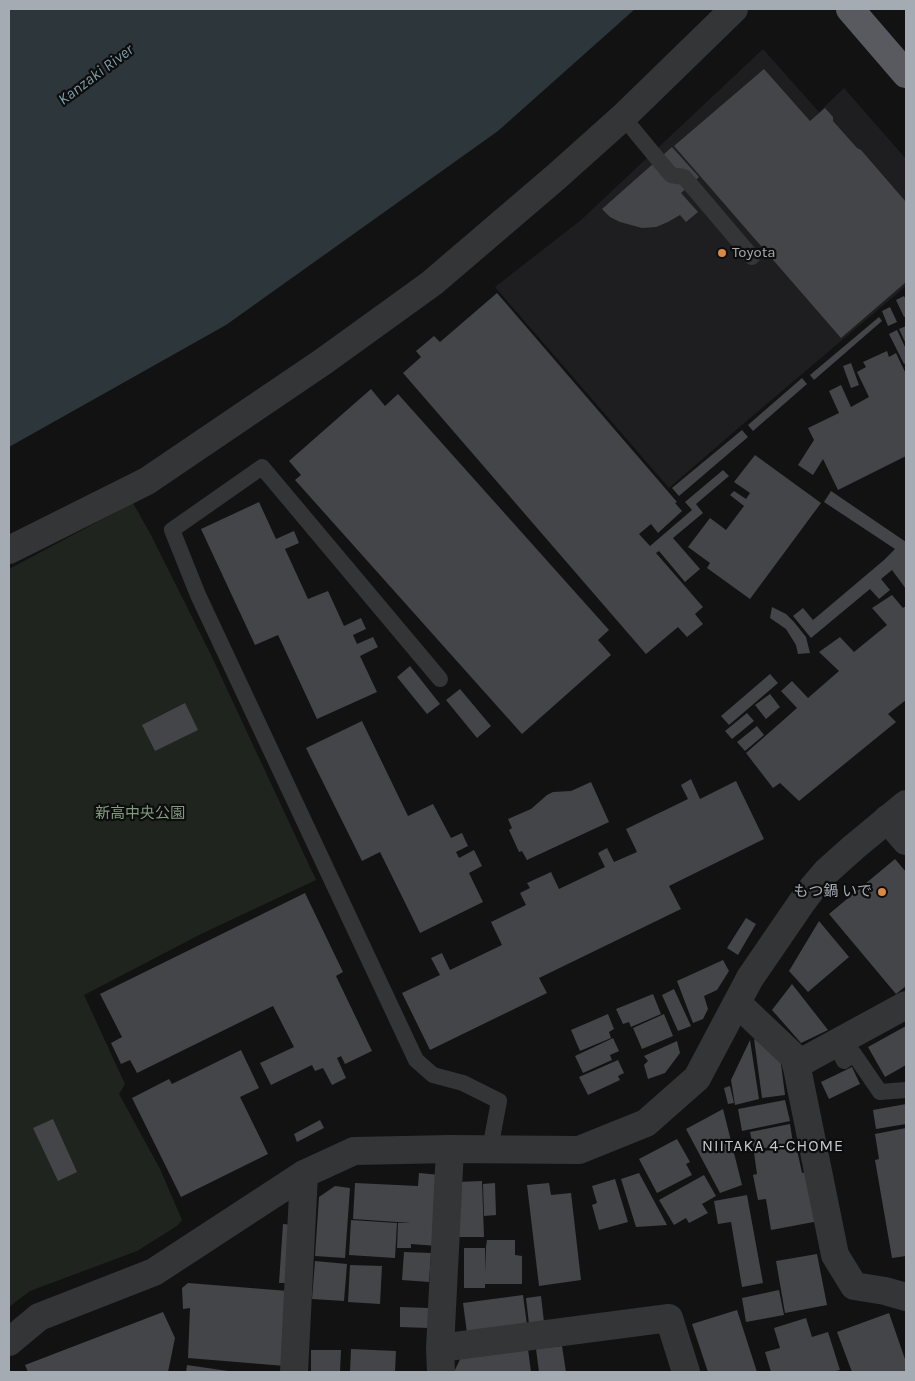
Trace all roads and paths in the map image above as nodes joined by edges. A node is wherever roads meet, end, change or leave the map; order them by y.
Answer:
1 (734, 9) edge
2 (850, 9) edge
3 (906, 74) edge
4 (623, 117) junction
5 (752, 257) dead end
6 (9, 550) edge
7 (440, 680) dead end
8 (897, 812) edge
9 (906, 841) edge
10 (737, 1003) junction
11 (906, 1005) edge
12 (835, 1043) junction
13 (796, 1064) junction
14 (906, 1090) edge
15 (450, 1149) junction
16 (490, 1149) junction
17 (304, 1174) junction
18 (906, 1297) edge
19 (9, 1342) edge
20 (440, 1360) edge
21 (294, 1372) edge
22 (686, 1372) edge

1 - 4 street
2 - 3 highway
4 - 5 lane
4 - 6 street
7 - 16 lane
8 - 9 street
8 - 10 street
10 - 13 street
10 - 16 street
11 - 12 street
12 - 13 street
12 - 14 lane
13 - 18 street
15 - 16 street
15 - 17 street
15 - 20 street
17 - 19 street
17 - 21 street
20 - 22 street

